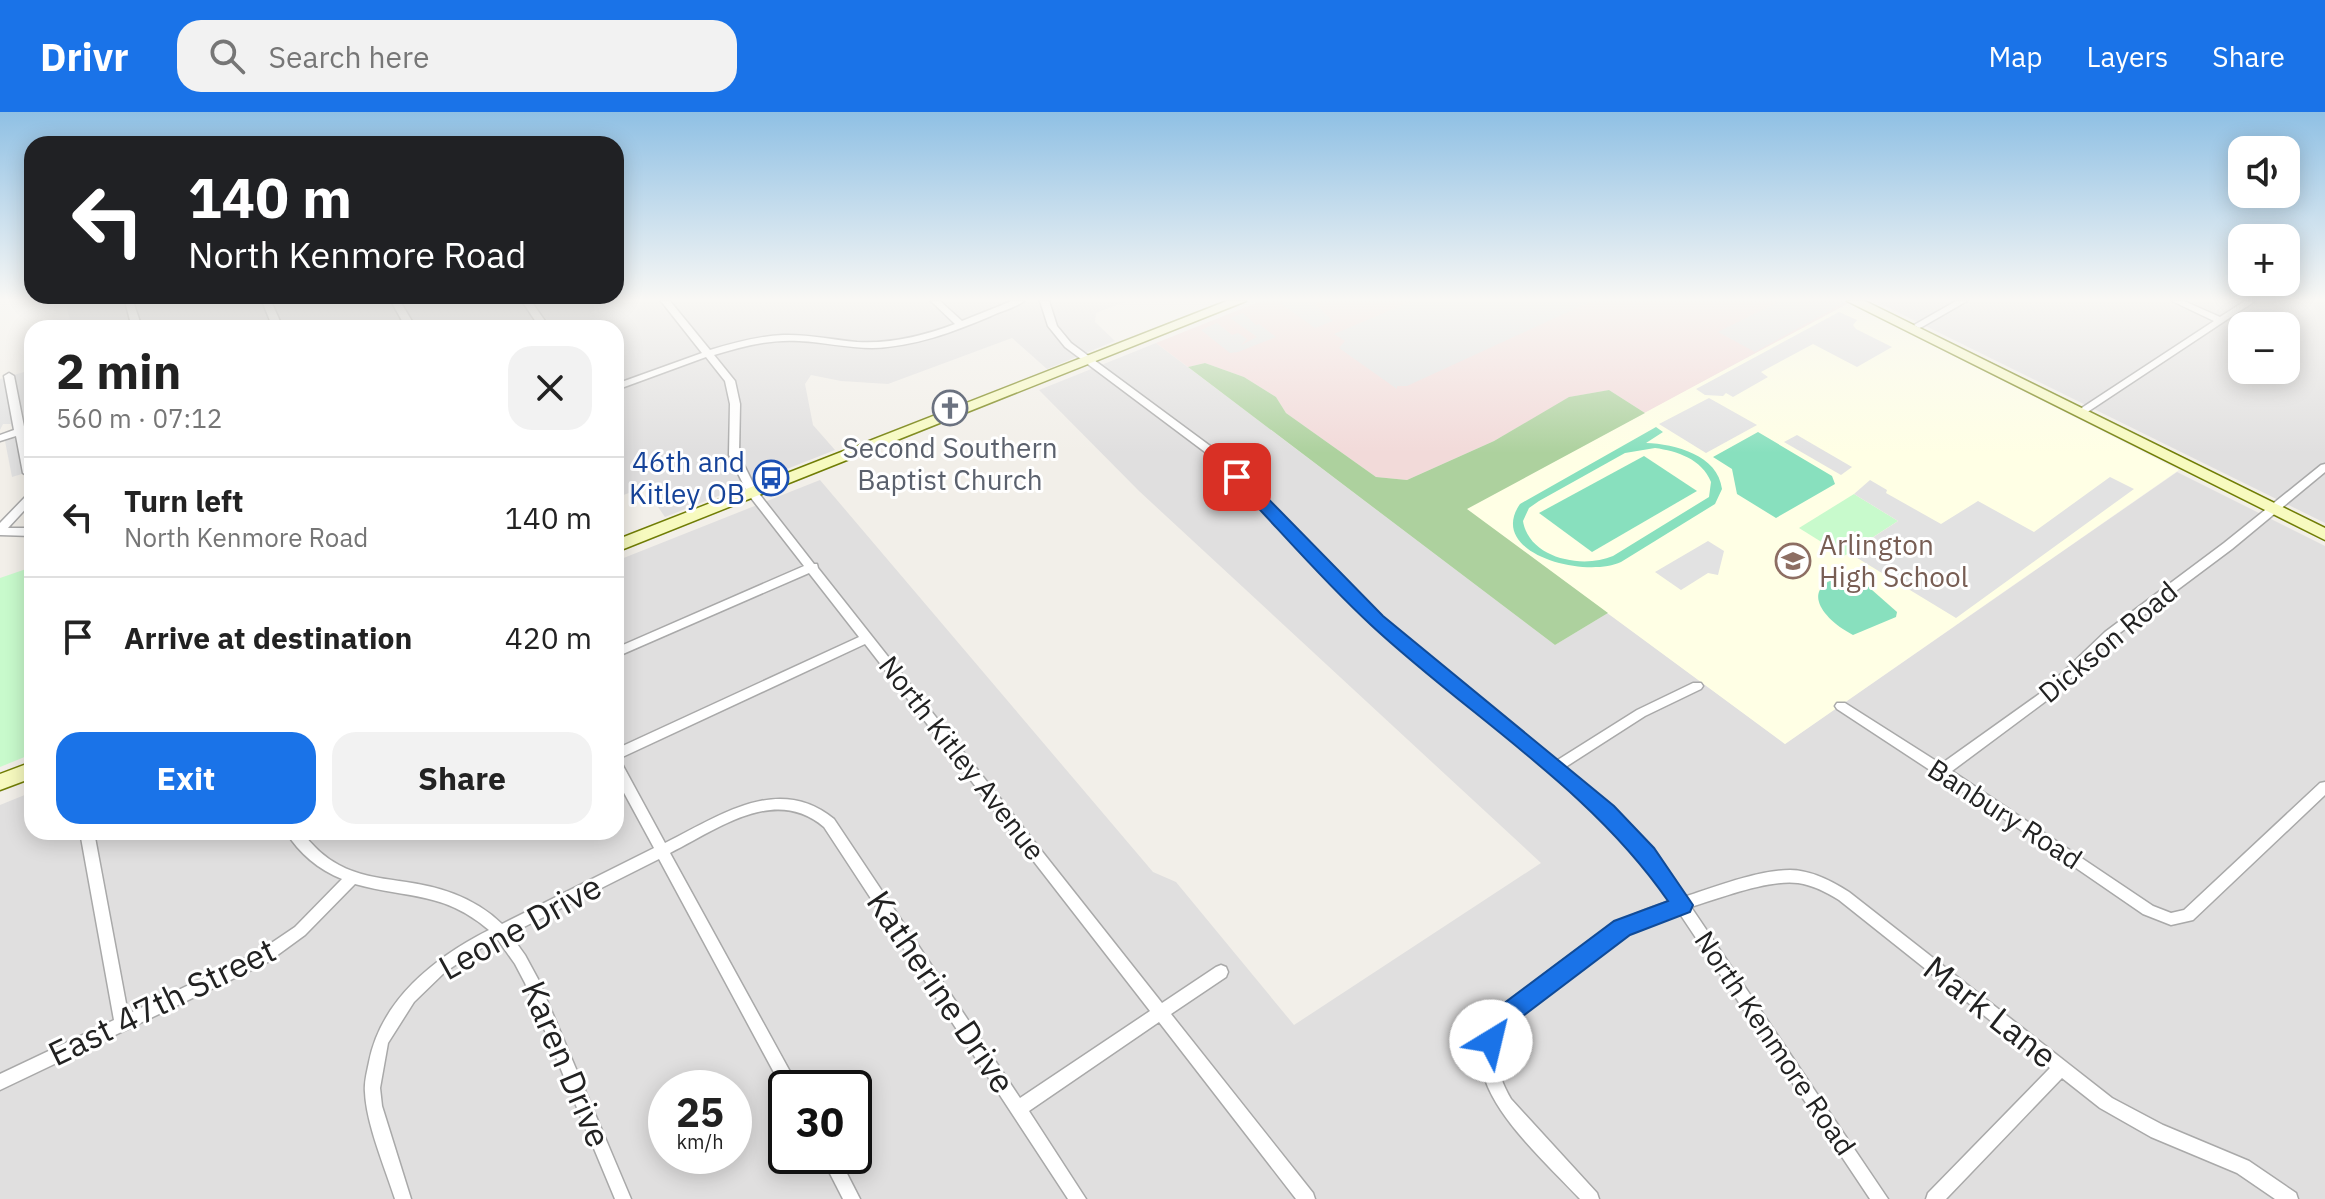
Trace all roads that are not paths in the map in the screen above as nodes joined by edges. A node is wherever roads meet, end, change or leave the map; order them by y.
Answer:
1 (718, 352) edge
2 (1076, 352) edge
3 (1110, 352) edge
4 (1960, 352) edge
5 (1970, 352) edge
6 (2171, 352) edge
7 (710, 354) junction
8 (1086, 361) junction
9 (9, 376) dead end
10 (624, 384) edge
11 (2084, 411) junction
12 (20, 431) junction
13 (0, 438) edge
14 (24, 452) edge
15 (2325, 467) edge
16 (752, 492) junction
17 (24, 504) edge
18 (2276, 506) junction
19 (2325, 525) edge
20 (0, 530) edge
21 (24, 532) edge
22 (2325, 535) edge
23 (624, 543) edge
24 (813, 567) junction
25 (868, 638) junction
26 (624, 650) edge
27 (1697, 686) dead end
28 (1841, 706) dead end
29 (624, 751) edge
30 (1555, 768) junction
31 (1942, 771) junction
32 (24, 773) edge
33 (624, 781) edge
34 (0, 782) edge
35 (2325, 787) edge
36 (790, 804) joint
37 (88, 840) edge
38 (300, 840) edge
39 (662, 851) junction
40 (351, 879) junction
41 (1682, 905) junction
42 (500, 931) junction
43 (1221, 972) dead end
44 (1162, 1013) junction
45 (122, 1025) junction
46 (2061, 1068) junction
47 (781, 1070) edge
48 (0, 1082) edge
49 (1018, 1109) junction
50 (839, 1174) edge
51 (403, 1199) edge
52 (623, 1199) edge
53 (852, 1199) edge
54 (1078, 1199) edge
55 (1307, 1199) edge
56 (1591, 1199) edge
57 (1880, 1199) edge
58 (1934, 1199) edge
59 (2290, 1199) edge

1 - 7 street
2 - 8 street, North Kenmore Road
3 - 8 main road
4 - 11 main road
5 - 11 main road
6 - 11 street
7 - 10 street
7 - 16 street, North Kitley Avenue
8 - 16 main road
8 - 30 street, North Kenmore Road
9 - 12 street
11 - 18 main road
12 - 13 street
12 - 14 street
15 - 18 street, Dickson Road
16 - 23 main road
16 - 24 street, North Kitley Avenue
17 - 20 street
18 - 19 main road
18 - 22 main road
18 - 31 street, Dickson Road
20 - 21 street
24 - 25 street, North Kitley Avenue
24 - 26 street
25 - 29 street
25 - 44 street, North Kitley Avenue
27 - 30 street
28 - 31 street, Banbury Road
30 - 41 street, North Kenmore Road
31 - 35 street, Banbury Road
32 - 34 main road
33 - 39 street
36 - 39 street, Leone Drive
36 - 49 street, Katherine Drive
37 - 45 street
38 - 40 street, Karen Drive
39 - 42 street, Leone Drive
39 - 47 street
40 - 42 street, Karen Drive
40 - 45 street, East 47th Street
41 - 46 street, Mark Lane
41 - 56 street, Mark Lane
41 - 57 street, North Kenmore Road
42 - 51 street, Leone Drive
42 - 52 street, Karen Drive
43 - 44 street
44 - 49 street
44 - 55 street, North Kitley Avenue
45 - 48 street, East 47th Street
46 - 58 street
46 - 59 street, Mark Lane
49 - 54 street, Katherine Drive
50 - 53 street

